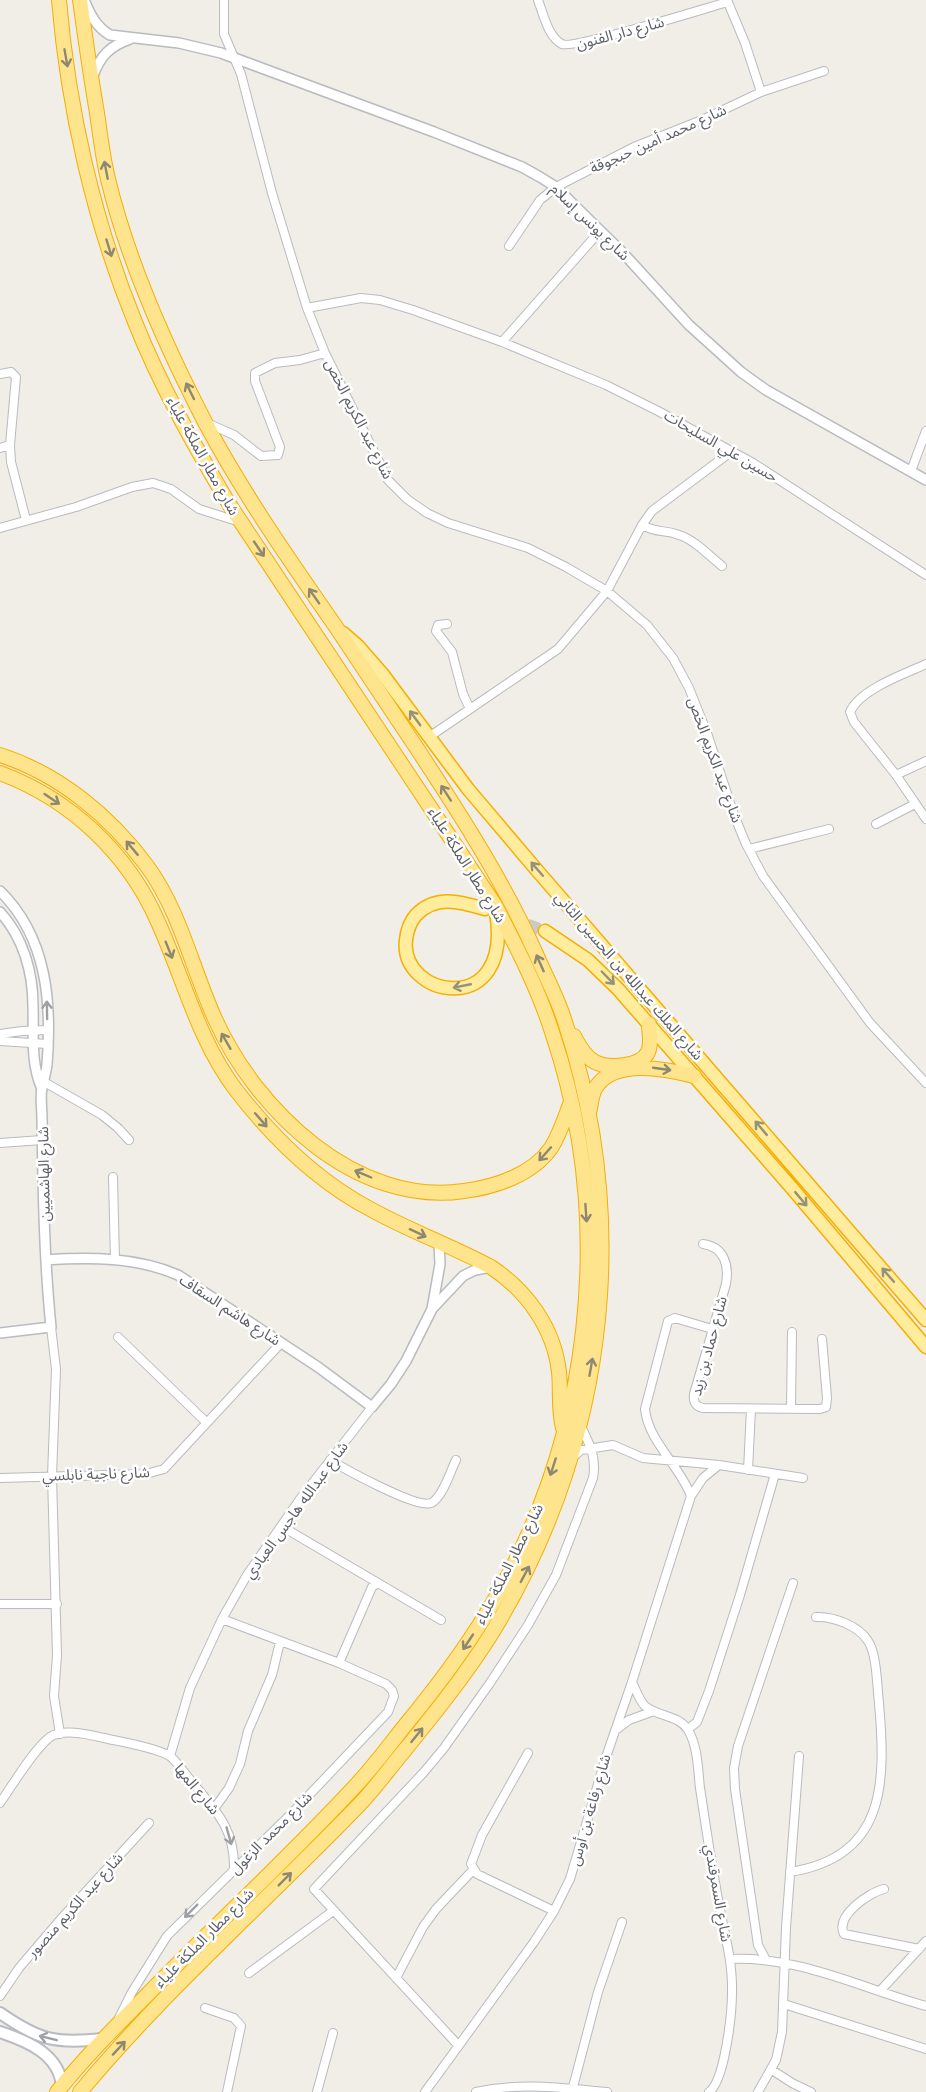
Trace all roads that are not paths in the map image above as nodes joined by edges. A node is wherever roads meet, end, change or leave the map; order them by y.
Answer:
1 (59, 0) edge
2 (82, 0) edge
3 (224, 0) edge
4 (538, 0) edge
5 (727, 1) edge
6 (132, 38) junction
7 (235, 58) junction
8 (824, 71) dead end
9 (92, 80) junction
10 (761, 92) junction
11 (556, 187) junction
12 (600, 231) junction
13 (509, 246) dead end
14 (307, 308) junction
15 (502, 342) junction
16 (325, 353) junction
17 (0, 374) edge
18 (206, 423) junction
19 (926, 431) edge
20 (230, 433) junction
21 (217, 443) junction
22 (10, 445) junction
23 (0, 448) edge
24 (732, 451) junction
25 (911, 471) junction
26 (926, 480) edge
27 (226, 500) junction
28 (220, 516) junction
29 (26, 520) junction
30 (240, 522) junction
31 (642, 525) junction
32 (0, 528) edge
33 (722, 566) dead end
34 (926, 575) edge
35 (607, 591) junction
36 (447, 624) dead end
37 (337, 629) junction
38 (926, 664) edge
39 (470, 710) junction
40 (429, 737) junction
41 (0, 755) edge
42 (926, 762) edge
43 (0, 773) edge
44 (896, 775) junction
45 (915, 804) junction
46 (926, 819) edge
47 (876, 824) dead end
48 (829, 829) dead end
49 (749, 849) junction
50 (154, 877) junction
51 (135, 881) junction
52 (0, 891) edge
53 (490, 907) junction
54 (0, 912) edge
55 (545, 931) tunnel mouth
56 (563, 1017) junction
57 (649, 1024) junction
58 (33, 1030) junction
59 (47, 1030) junction
60 (0, 1034) edge
61 (0, 1041) edge
62 (33, 1044) junction
63 (47, 1044) junction
64 (694, 1076) junction
65 (925, 1078) edge
66 (41, 1083) junction
67 (571, 1102) junction
68 (589, 1114) junction
69 (42, 1140) junction
70 (129, 1140) dead end
71 (0, 1143) edge
72 (113, 1177) dead end
73 (439, 1243) junction
74 (703, 1244) dead end
75 (46, 1260) junction
76 (115, 1260) junction
77 (491, 1267) junction
78 (432, 1309) junction
79 (926, 1320) edge
80 (51, 1328) junction
81 (712, 1329) junction
82 (792, 1332) dead end
83 (0, 1333) edge
84 (118, 1337) dead end
85 (822, 1339) dead end
86 (281, 1343) junction
87 (926, 1347) edge
88 (372, 1407) junction
89 (791, 1408) junction
90 (751, 1409) junction
91 (206, 1422) junction
92 (580, 1424) junction
93 (564, 1431) junction
94 (592, 1448) junction
95 (330, 1460) junction
96 (456, 1460) dead end
97 (570, 1460) junction
98 (670, 1460) junction
99 (719, 1465) junction
100 (748, 1470) junction
101 (775, 1474) junction
102 (52, 1476) junction
103 (0, 1478) edge
104 (802, 1479) dead end
105 (691, 1496) junction
106 (281, 1526) junction
107 (378, 1583) junction
108 (794, 1583) dead end
109 (0, 1604) edge
110 (57, 1604) junction
111 (816, 1617) dead end
112 (222, 1619) junction
113 (441, 1620) dead end
114 (280, 1642) junction
115 (339, 1663) junction
116 (632, 1682) junction
117 (654, 1711) junction
118 (688, 1729) junction
119 (616, 1730) junction
120 (60, 1734) junction
121 (528, 1753) dead end
122 (170, 1756) junction
123 (799, 1756) dead end
124 (0, 1803) edge
125 (214, 1809) junction
126 (149, 1823) dead end
127 (234, 1870) junction
128 (473, 1870) junction
129 (790, 1872) junction
130 (884, 1890) dead end
131 (333, 1911) junction
132 (554, 1911) junction
133 (622, 1922) dead end
134 (926, 1941) edge
135 (919, 1949) junction
136 (730, 1959) junction
137 (766, 1960) junction
138 (785, 1962) junction
139 (249, 1973) dead end
140 (396, 1978) junction
141 (881, 1990) junction
142 (1, 1992) edge
143 (784, 2004) junction
144 (926, 2006) edge
145 (204, 2008) dead end
146 (0, 2013) edge
147 (115, 2027) junction
148 (0, 2032) edge
149 (333, 2033) dead end
150 (102, 2038) junction
151 (458, 2045) junction
152 (926, 2049) edge
153 (772, 2070) junction
154 (573, 2087) junction
155 (60, 2089) edge
156 (80, 2092) edge
157 (227, 2092) edge
158 (317, 2092) edge
159 (425, 2092) edge
160 (476, 2092) edge
161 (601, 2092) edge
162 (607, 2092) edge
163 (709, 2092) edge
164 (758, 2092) edge
165 (811, 2092) edge

1 -> 27 highway, شارع مطار الملكة علياء
2 - 6 street, شارع يونس إسلام
2 - 9 highway, شارع مطار الملكة علياء
3 - 7 street, شارع عبد الكريم الخص
4 - 5 street, شارع دار الفنون
5 - 10 street
6 - 7 street, شارع يونس إسلام
6 - 9 street
7 - 11 street, شارع يونس إسلام
7 - 14 street, شارع عبد الكريم الخص
8 - 10 street, شارع محمد أمين حبجوقة
18 -> 9 highway, شارع مطار الملكة علياء
10 - 11 street, شارع محمد أمين حبجوقة
11 - 12 street, شارع يونس إسلام
11 - 13 street, شارع محمد أمين حبجوقة
12 - 15 street
12 - 25 street, شارع يونس إسلام
14 - 15 street, حسين علي السليحات
14 - 16 street, شارع عبد الكريم الخص
15 - 24 street, حسين علي السليحات
16 - 20 street
16 - 35 street, شارع عبد الكريم الخص
17 - 22 street
18 - 20 street
18 - 21 highway, شارع مطار الملكة علياء
19 - 25 street
20 - 21 street
37 -> 21 highway, شارع مطار الملكة علياء
22 - 23 street
22 - 29 street
24 - 31 street
24 - 34 street, حسين علي السليحات
25 - 26 street, شارع يونس إسلام
27 - 28 street
27 - 30 highway, شارع مطار الملكة علياء
28 - 29 street
28 - 30 street
29 - 32 street
30 -> 53 highway, شارع مطار الملكة علياء
31 - 33 street
31 - 35 street
35 - 39 street
35 - 49 street, شارع عبد الكريم الخص
36 - 39 street
40 -> 37 highway, شارع الملك عبدالله بن الحسين الثاني
56 -> 37 highway, شارع مطار الملكة علياء
38 - 44 street
39 - 40 street
79 -> 40 highway, شارع الملك عبدالله بن الحسين الثاني
50 -> 41 highway
42 - 44 street
43 -> 51 highway
44 - 45 street
45 - 46 street
45 - 47 street
48 - 49 street
49 - 65 street, شارع عبد الكريم الخص
50 - 51 highway
67 -> 50 highway
51 -> 73 highway
59 -> 52 street, شارع الهاشميين
53 -> 53 highway
53 - 67 highway, شارع مطار الملكة علياء
54 - 58 street, شارع الهاشميين
55 -> 57 highway, شارع الملك عبدالله بن الحسين الثاني
56 - 57 highway
56 - 68 highway, شارع مطار الملكة علياء
57 - 64 highway, شارع الملك عبدالله بن الحسين الثاني
58 - 59 street
58 - 60 street
58 - 62 street, شارع الهاشميين
59 - 63 street, شارع الهاشميين
61 - 62 street
62 - 63 street
62 - 66 street, شارع الهاشميين
63 - 66 street, شارع الهاشميين
68 -> 64 highway
64 -> 87 highway, شارع الملك عبدالله بن الحسين الثاني
66 - 69 street, شارع الهاشميين
66 - 70 street
67 -> 93 highway, شارع مطار الملكة علياء
92 -> 68 highway, شارع مطار الملكة علياء
69 - 71 street
69 - 75 street, شارع الهاشميين
72 - 76 street
73 - 77 highway
73 - 78 street, شارع عبدالله هاجس العبادي
74 - 81 street, شارع حماد بن زيد
75 - 76 street, شارع هاشم السقاف
75 - 80 street
76 - 86 street, شارع هاشم السقاف
77 - 78 street, شارع عبدالله هاجس العبادي
77 - 93 highway
78 - 88 street, شارع عبدالله هاجس العبادي
80 - 83 street
80 - 102 street
81 - 90 street, شارع حماد بن زيد
81 - 98 street
82 - 89 street
84 - 91 street
85 - 89 street, شارع حماد بن زيد
86 - 88 street, شارع هاشم السقاف
86 - 91 street, شارع ناجية نابلسي
88 - 95 street, شارع عبدالله هاجس العبادي
89 - 90 street, شارع حماد بن زيد
90 - 100 street
91 - 102 street, شارع ناجية نابلسي
92 - 94 street
92 - 97 highway, شارع مطار الملكة علياء
93 -> 147 highway, شارع مطار الملكة علياء
94 - 97 street
94 - 98 street
94 - 131 street
95 - 96 street
95 - 106 street, شارع عبدالله هاجس العبادي
156 -> 97 highway, شارع مطار الملكة علياء
98 - 99 street
98 - 105 street
99 - 100 street
99 - 105 street, شارع رفاعة بن أوس
100 - 101 street
101 - 104 street
101 - 118 street
102 - 103 street, شارع ناجية نابلسي
102 - 110 street
105 - 116 street, شارع رفاعة بن أوس
106 - 107 street
106 - 112 street, شارع عبدالله هاجس العبادي
107 - 113 street
107 - 115 street
108 - 137 street
109 - 110 street
110 - 120 street
111 - 129 street
112 - 114 street, شارع محمد الزغول
112 - 122 street, شارع عبدالله هاجس العبادي
114 - 115 street, شارع محمد الزغول
114 - 125 street
115 - 127 street, شارع محمد الزغول
116 - 117 street
116 - 119 street, شارع رفاعة بن أوس
117 - 118 street
117 - 119 street
118 - 136 street, شارع السمرقندي
119 - 132 street, شارع رفاعة بن أوس
120 - 122 street, شارع المها
120 - 124 street, شارع المها
121 - 128 street
122 - 125 street, شارع المها
123 - 129 street
125 -> 127 street, شارع المها
126 - 142 street, شارع عبد الكريم منصور
127 -> 147 street, شارع محمد الزغول
128 - 132 street
128 - 140 street
129 - 138 street
130 - 135 street
131 - 139 street
131 - 140 street
132 - 151 street, شارع رفاعة بن أوس
133 - 154 street
134 - 135 street
135 - 141 street
136 - 137 street
136 - 163 street, شارع السمرقندي
137 - 138 street
138 - 141 street
138 - 143 street
140 - 151 street
141 - 144 street
143 - 152 street
143 - 153 street
145 - 157 street
150 -> 146 main road
147 - 150 highway, شارع مطار الملكة علياء
148 - 155 main road
149 - 158 street
150 - 155 highway, شارع مطار الملكة علياء
151 - 159 street, شارع رفاعة بن أوس
153 - 164 street
153 - 165 street
154 - 160 street
154 - 161 street
161 - 162 street

